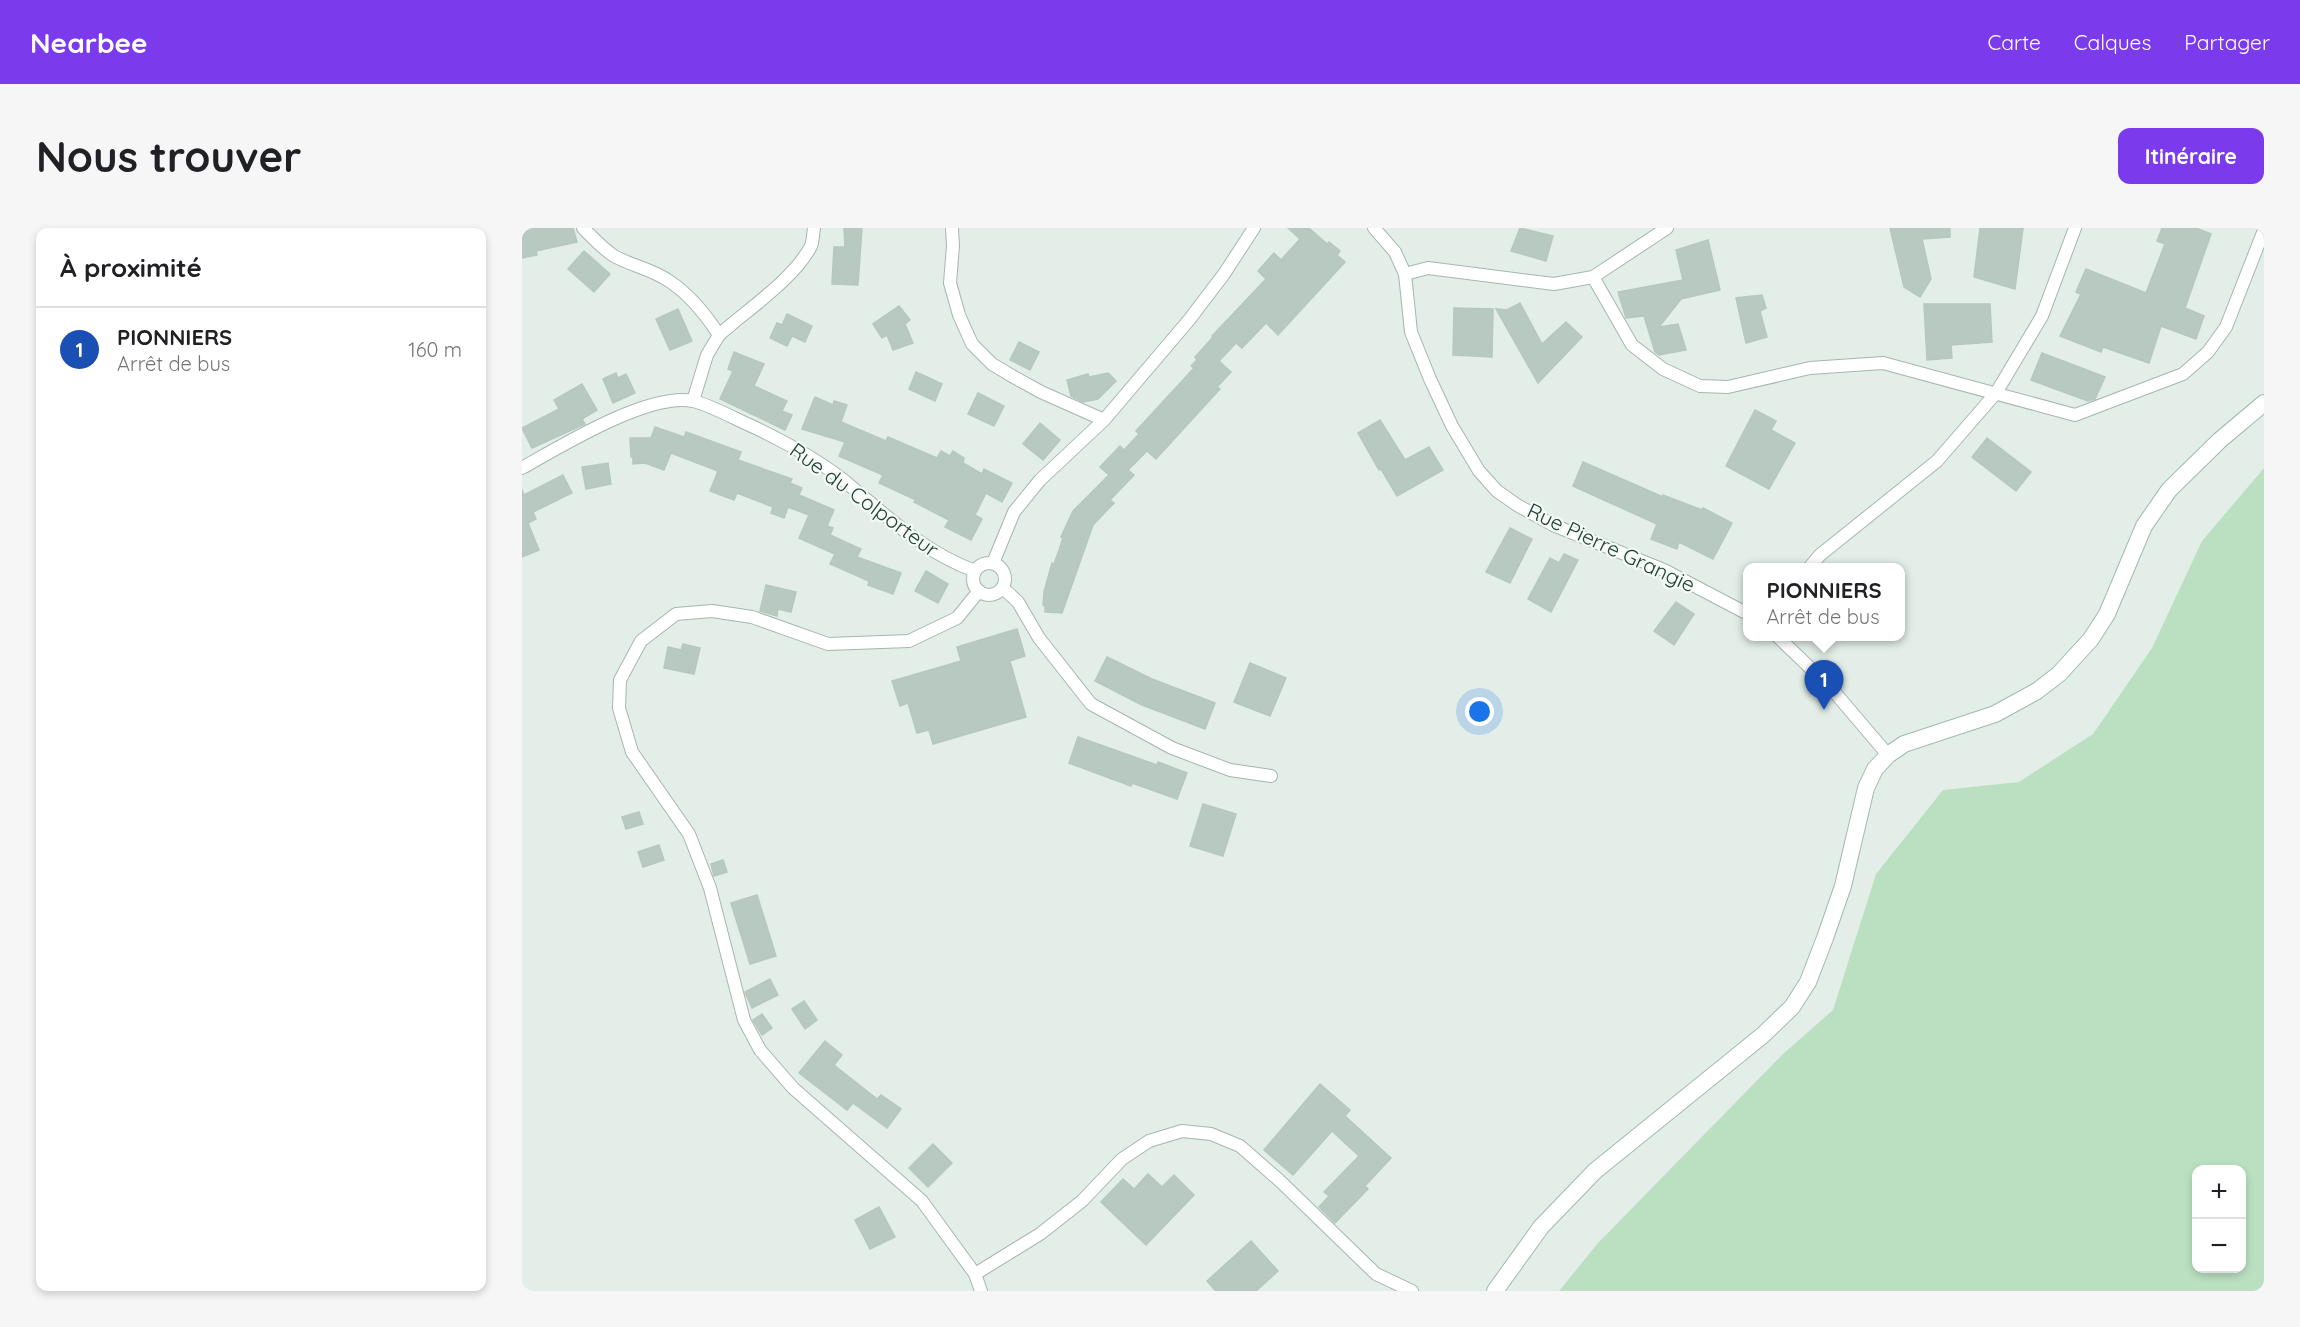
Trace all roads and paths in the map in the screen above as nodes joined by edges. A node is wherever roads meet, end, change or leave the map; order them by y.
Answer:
1 (584, 228) edge
2 (814, 228) edge
3 (952, 228) edge
4 (1254, 228) edge
5 (1374, 228) edge
6 (1667, 228) edge
7 (2075, 228) edge
8 (2264, 230) edge
9 (1405, 274) junction
10 (1593, 276) junction
11 (719, 335) junction
12 (1996, 393) junction
13 (693, 401) junction
14 (2264, 403) edge
15 (1104, 420) junction
16 (522, 468) edge
17 (993, 563) junction
18 (1813, 563) edge
19 (975, 571) junction
20 (1003, 588) junction
21 (979, 591) junction
22 (1743, 611) edge
23 (1782, 641) edge
24 (1887, 755) junction
25 (1271, 776) dead end
26 (975, 1274) junction
27 (981, 1291) edge
28 (1412, 1291) edge
29 (1495, 1291) edge

1 - 11 street
2 - 11 street
3 - 15 street
4 - 15 street
5 - 9 street
6 - 10 street
7 - 12 street
8 - 12 street
9 - 10 street
9 - 22 street, Rue Pierre Grangie
10 - 12 street
11 - 13 street
12 - 18 street
13 - 16 street, Rue du Colporteur
13 - 19 street, Rue du Colporteur
14 - 24 street
15 - 17 street
17 - 19 street
17 - 20 street
19 - 21 street
20 - 21 street
20 - 25 street
21 - 26 street
23 - 24 street
24 - 29 street
26 - 27 street
26 - 28 street

